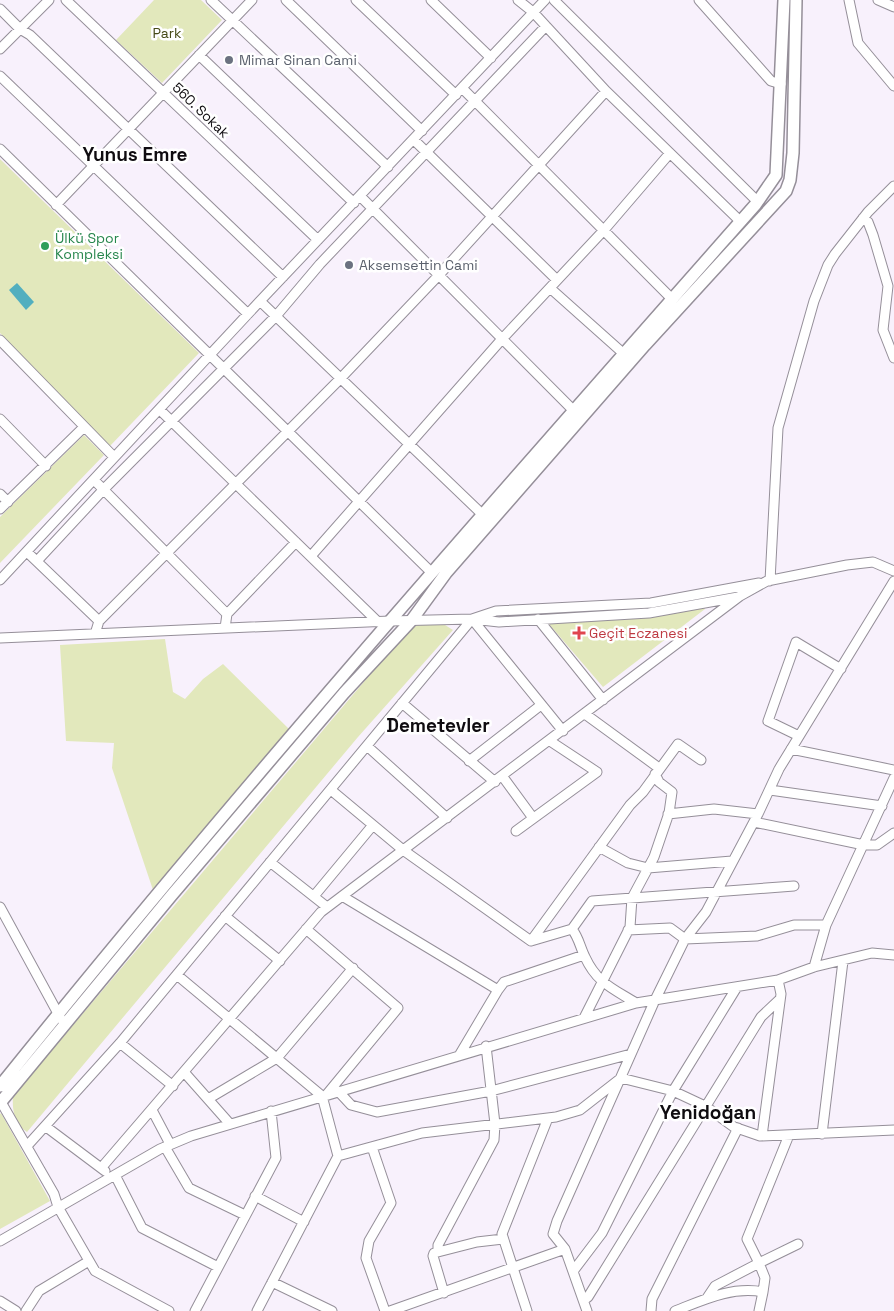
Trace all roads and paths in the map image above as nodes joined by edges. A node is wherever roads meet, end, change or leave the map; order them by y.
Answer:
1 (49, 0) edge
2 (66, 0) edge
3 (211, 0) edge
4 (252, 0) edge
5 (286, 0) edge
6 (356, 0) edge
7 (431, 0) edge
8 (518, 0) edge
9 (545, 0) edge
10 (554, 0) edge
11 (699, 0) edge
12 (784, 0) edge
13 (796, 0) edge
14 (849, 0) edge
15 (878, 0) edge
16 (894, 7) edge
17 (0, 9) edge
18 (533, 12) junction
19 (232, 20) junction
20 (546, 26) junction
21 (20, 29) junction
22 (0, 49) edge
23 (199, 55) junction
24 (491, 58) junction
25 (0, 76) edge
26 (781, 84) junction
27 (894, 86) edge
28 (606, 91) junction
29 (460, 92) junction
30 (163, 93) junction
31 (474, 100) junction
32 (129, 128) junction
33 (422, 131) junction
34 (414, 140) junction
35 (0, 149) edge
36 (426, 152) junction
37 (670, 153) junction
38 (538, 165) junction
39 (93, 166) junction
40 (388, 167) junction
41 (894, 186) edge
42 (357, 199) junction
43 (758, 202) junction
44 (56, 205) junction
45 (372, 208) junction
46 (491, 218) junction
47 (863, 218) junction
48 (741, 222) junction
49 (604, 230) junction
50 (318, 240) junction
51 (307, 252) junction
52 (320, 264) junction
53 (439, 275) junction
54 (283, 277) junction
55 (557, 280) junction
56 (891, 284) edge
57 (550, 288) junction
58 (672, 299) junction
59 (260, 301) junction
60 (248, 314) junction
61 (276, 316) junction
62 (502, 339) junction
63 (0, 340) edge
64 (211, 354) junction
65 (624, 354) junction
66 (894, 358) edge
67 (226, 369) junction
68 (340, 379) junction
69 (160, 410) junction
70 (574, 411) junction
71 (0, 419) edge
72 (172, 422) junction
73 (84, 426) junction
74 (289, 431) junction
75 (409, 446) junction
76 (114, 457) junction
77 (46, 466) junction
78 (94, 480) junction
79 (235, 483) junction
80 (103, 490) junction
81 (0, 494) edge
82 (360, 501) junction
83 (8, 502) junction
84 (0, 509) edge
85 (483, 515) junction
86 (296, 542) junction
87 (27, 552) junction
88 (165, 554) junction
89 (311, 556) junction
90 (894, 560) edge
91 (37, 561) junction
92 (891, 570) edge
93 (432, 573) junction
94 (0, 580) edge
95 (768, 581) junction
96 (894, 581) edge
97 (740, 596) junction
98 (227, 614) junction
99 (472, 619) junction
100 (538, 619) junction
101 (99, 621) junction
102 (390, 621) junction
103 (411, 621) junction
104 (378, 622) junction
105 (225, 628) junction
106 (95, 634) junction
107 (0, 638) edge
108 (840, 669) junction
109 (603, 700) junction
110 (402, 703) junction
111 (541, 705) junction
112 (586, 714) junction
113 (563, 731) junction
114 (799, 736) junction
115 (550, 741) junction
116 (366, 746) junction
117 (791, 749) junction
118 (469, 760) junction
119 (702, 760) dead end
120 (894, 770) edge
121 (657, 771) junction
122 (894, 778) edge
123 (499, 779) junction
124 (331, 790) junction
125 (770, 790) junction
126 (882, 806) junction
127 (668, 814) junction
128 (447, 818) junction
129 (533, 818) junction
130 (756, 818) junction
131 (373, 825) junction
132 (516, 831) dead end
133 (894, 834) edge
134 (864, 845) junction
135 (599, 847) junction
136 (403, 850) junction
137 (732, 861) junction
138 (270, 862) junction
139 (648, 868) junction
140 (794, 886) dead end
141 (717, 892) junction
142 (314, 896) junction
143 (342, 896) junction
144 (632, 898) junction
145 (0, 907) edge
146 (327, 908) junction
147 (225, 916) junction
148 (826, 925) junction
149 (306, 929) junction
150 (572, 929) junction
151 (628, 930) junction
152 (684, 939) junction
153 (531, 941) junction
154 (584, 955) junction
155 (894, 955) edge
156 (280, 960) junction
157 (843, 961) junction
158 (814, 967) junction
159 (352, 968) junction
160 (177, 975) junction
161 (778, 980) junction
162 (601, 981) junction
163 (737, 987) junction
164 (498, 990) junction
165 (780, 999) junction
166 (655, 1000) junction
167 (636, 1003) junction
168 (57, 1015) junction
169 (584, 1018) junction
170 (230, 1019) junction
171 (66, 1024) junction
172 (120, 1043) junction
173 (486, 1046) junction
174 (460, 1054) junction
175 (631, 1054) junction
176 (276, 1058) junction
177 (184, 1072) junction
178 (621, 1078) junction
179 (0, 1086) edge
180 (172, 1086) junction
181 (338, 1090) junction
182 (491, 1091) junction
183 (673, 1091) junction
184 (324, 1095) junction
185 (208, 1100) junction
186 (1, 1102) edge
187 (705, 1106) junction
188 (152, 1110) junction
189 (271, 1111) junction
190 (548, 1118) junction
191 (230, 1124) junction
192 (495, 1124) junction
193 (45, 1126) junction
194 (738, 1128) junction
195 (894, 1130) edge
196 (822, 1134) junction
197 (790, 1135) junction
198 (762, 1136) junction
199 (26, 1146) junction
200 (167, 1146) junction
201 (372, 1147) junction
202 (338, 1156) junction
203 (102, 1167) junction
204 (112, 1176) junction
205 (255, 1196) junction
206 (58, 1208) junction
207 (245, 1215) junction
208 (304, 1222) junction
209 (503, 1239) junction
210 (0, 1241) edge
211 (798, 1244) dead end
212 (565, 1249) junction
213 (438, 1250) junction
214 (89, 1261) junction
215 (760, 1263) junction
216 (218, 1267) junction
217 (512, 1268) junction
218 (574, 1270) junction
219 (272, 1282) junction
220 (763, 1292) junction
221 (444, 1293) junction
222 (707, 1298) junction
223 (584, 1300) junction
224 (0, 1301) edge
225 (16, 1311) edge
226 (26, 1311) edge
227 (169, 1311) edge
228 (194, 1311) edge
229 (257, 1311) edge
230 (332, 1311) edge
231 (385, 1311) edge
232 (390, 1311) edge
233 (527, 1311) edge
234 (586, 1311) edge
235 (651, 1311) edge
236 (675, 1311) edge
237 (759, 1311) edge

1 - 21 street
2 - 30 street, 560. Sokak
3 - 19 street
4 - 19 street
5 - 33 street
6 - 29 street
7 - 24 street
8 - 18 street
9 - 18 street
10 - 43 street
11 - 26 street
12 - 26 main road
13 - 103 main road
14 - 27 street
15 - 16 street
17 - 21 street
18 - 20 street
18 - 24 street
19 - 23 street
19 - 40 street
20 - 28 street
20 - 31 street
21 - 22 street
21 - 32 street
23 - 30 street
23 - 42 street
24 - 29 street
25 - 39 street
26 - 43 main road
28 - 37 street
28 - 38 street
29 - 31 street
29 - 33 street
30 - 32 street
30 - 50 street, 560. Sokak
31 - 36 street
31 - 38 street
32 - 39 street
32 - 54 street
33 - 34 street
34 - 36 street
34 - 40 street
35 - 44 street
36 - 45 street
36 - 46 street
37 - 48 street
37 - 49 street
38 - 46 street
38 - 49 street
39 - 44 street
39 - 60 street
40 - 42 street
41 - 47 street
42 - 45 street
42 - 50 street
43 - 48 main road
44 - 64 street
45 - 52 street
45 - 53 street
46 - 53 street
46 - 55 street
47 - 56 street
47 - 95 street
48 - 58 main road
49 - 55 street
49 - 58 street
50 - 51 street
51 - 52 street
51 - 54 street
52 - 61 street
53 - 62 street
53 - 68 street
54 - 59 street
55 - 57 street
56 - 66 street
57 - 62 street
57 - 65 street
58 - 65 main road
59 - 60 street
59 - 61 street
60 - 64 street
61 - 67 street
61 - 68 street
62 - 70 street
62 - 75 street
63 - 73 street
64 - 67 street
64 - 69 street
65 - 70 main road
67 - 72 street
67 - 74 street
68 - 74 street
68 - 75 street
69 - 72 street
69 - 76 street
70 - 85 main road
71 - 77 street
72 - 79 street
72 - 80 street
73 - 76 street
73 - 77 street
74 - 79 street
74 - 82 street
75 - 82 street
75 - 85 street
76 - 78 street
77 - 83 street
78 - 80 street
78 - 87 street
79 - 86 street
79 - 88 street
80 - 88 street
80 - 91 street
81 - 83 street
82 - 89 street
82 - 93 street
83 - 84 street
85 - 93 main road
86 - 89 street
86 - 98 street
87 - 91 street
87 - 94 street
88 - 98 street
88 - 101 street
89 - 104 street
90 - 92 street
91 - 101 street
92 - 95 street
93 - 102 main road
95 - 97 street
95 - 99 street
96 - 108 street
97 - 100 street
97 - 109 street
98 - 105 street
99 - 100 street
99 - 103 street
99 - 110 street
99 - 111 street
100 - 109 street
101 - 106 street
102 - 103 street
102 - 104 street
102 - 168 main road
103 - 171 main road
104 - 105 street
105 - 106 street
106 - 107 street
108 - 114 street
108 - 114 street
109 - 112 street
110 - 116 street
110 - 118 street
111 - 113 street
111 - 118 street
112 - 113 street
112 - 121 street
113 - 115 street
114 - 117 street
115 - 123 street
115 - 129 street
116 - 124 street
116 - 128 street
117 - 120 street
117 - 125 street
118 - 123 street
119 - 121 street
121 - 127 street
121 - 135 street
122 - 126 street
123 - 128 street
123 - 129 street
124 - 131 street
124 - 138 street
125 - 126 street
125 - 130 street
126 - 134 street
127 - 130 street
127 - 139 street
128 - 136 street
129 - 132 street
130 - 134 street
130 - 137 street
131 - 136 street
131 - 142 street
133 - 134 street
134 - 148 street
135 - 139 street
135 - 153 street
136 - 143 street
136 - 153 street
137 - 139 street
137 - 141 street
138 - 142 street
138 - 147 street
139 - 144 street
140 - 141 street
141 - 144 street
141 - 152 street
142 - 146 street
143 - 146 street
143 - 164 street
144 - 150 street
144 - 151 street
145 - 168 street
146 - 149 street
147 - 156 street
147 - 160 street
148 - 152 street
148 - 158 street
149 - 156 street
149 - 159 street
150 - 153 street
150 - 154 street
151 - 152 street
151 - 162 street
152 - 166 street
154 - 162 street
154 - 164 street
155 - 157 street
156 - 170 street
157 - 158 street
157 - 196 street
158 - 161 street
159 - 176 street
159 - 184 street
160 - 170 street
160 - 172 street
161 - 163 street
161 - 165 street
162 - 167 street
162 - 169 street
163 - 166 street
163 - 183 street
164 - 174 street
165 - 187 street
165 - 198 street
166 - 167 street
166 - 175 street
167 - 169 street
168 - 171 street
168 - 179 main road
169 - 173 street
170 - 176 street
170 - 177 street
171 - 186 main road
172 - 180 street
172 - 193 street
173 - 174 street
173 - 182 street
174 - 181 street
175 - 178 street
175 - 182 street
176 - 184 street
176 - 185 street
177 - 180 street
177 - 185 street
178 - 183 street
178 - 190 street
178 - 212 street
180 - 188 street
181 - 182 street
181 - 184 street
182 - 192 street
183 - 187 street
183 - 218 street
184 - 189 street
184 - 202 street
185 - 191 street
186 - 199 street
187 - 194 street
187 - 223 street
188 - 200 street
188 - 203 street
189 - 191 street
189 - 205 street
190 - 192 street
190 - 209 street
191 - 200 street
192 - 201 street
192 - 213 street
193 - 199 street
193 - 203 street
194 - 198 street
194 - 235 street
195 - 196 street
196 - 197 street
197 - 198 street
197 - 215 street
199 - 206 street
200 - 204 street
200 - 207 street
201 - 202 street
201 - 231 street
202 - 208 street
203 - 204 street
204 - 206 street
204 - 216 street
205 - 207 street
205 - 208 street
206 - 210 street
206 - 214 street
207 - 216 street
208 - 219 street
209 - 213 street
209 - 217 street
211 - 215 street
212 - 217 street
212 - 218 street
213 - 221 street
214 - 226 street
214 - 227 street
215 - 220 street
215 - 222 street
216 - 228 street
217 - 221 street
217 - 233 street
218 - 223 street
219 - 229 street
219 - 230 street
220 - 222 street
220 - 237 street
221 - 232 street
222 - 236 street
223 - 234 street
224 - 225 street

